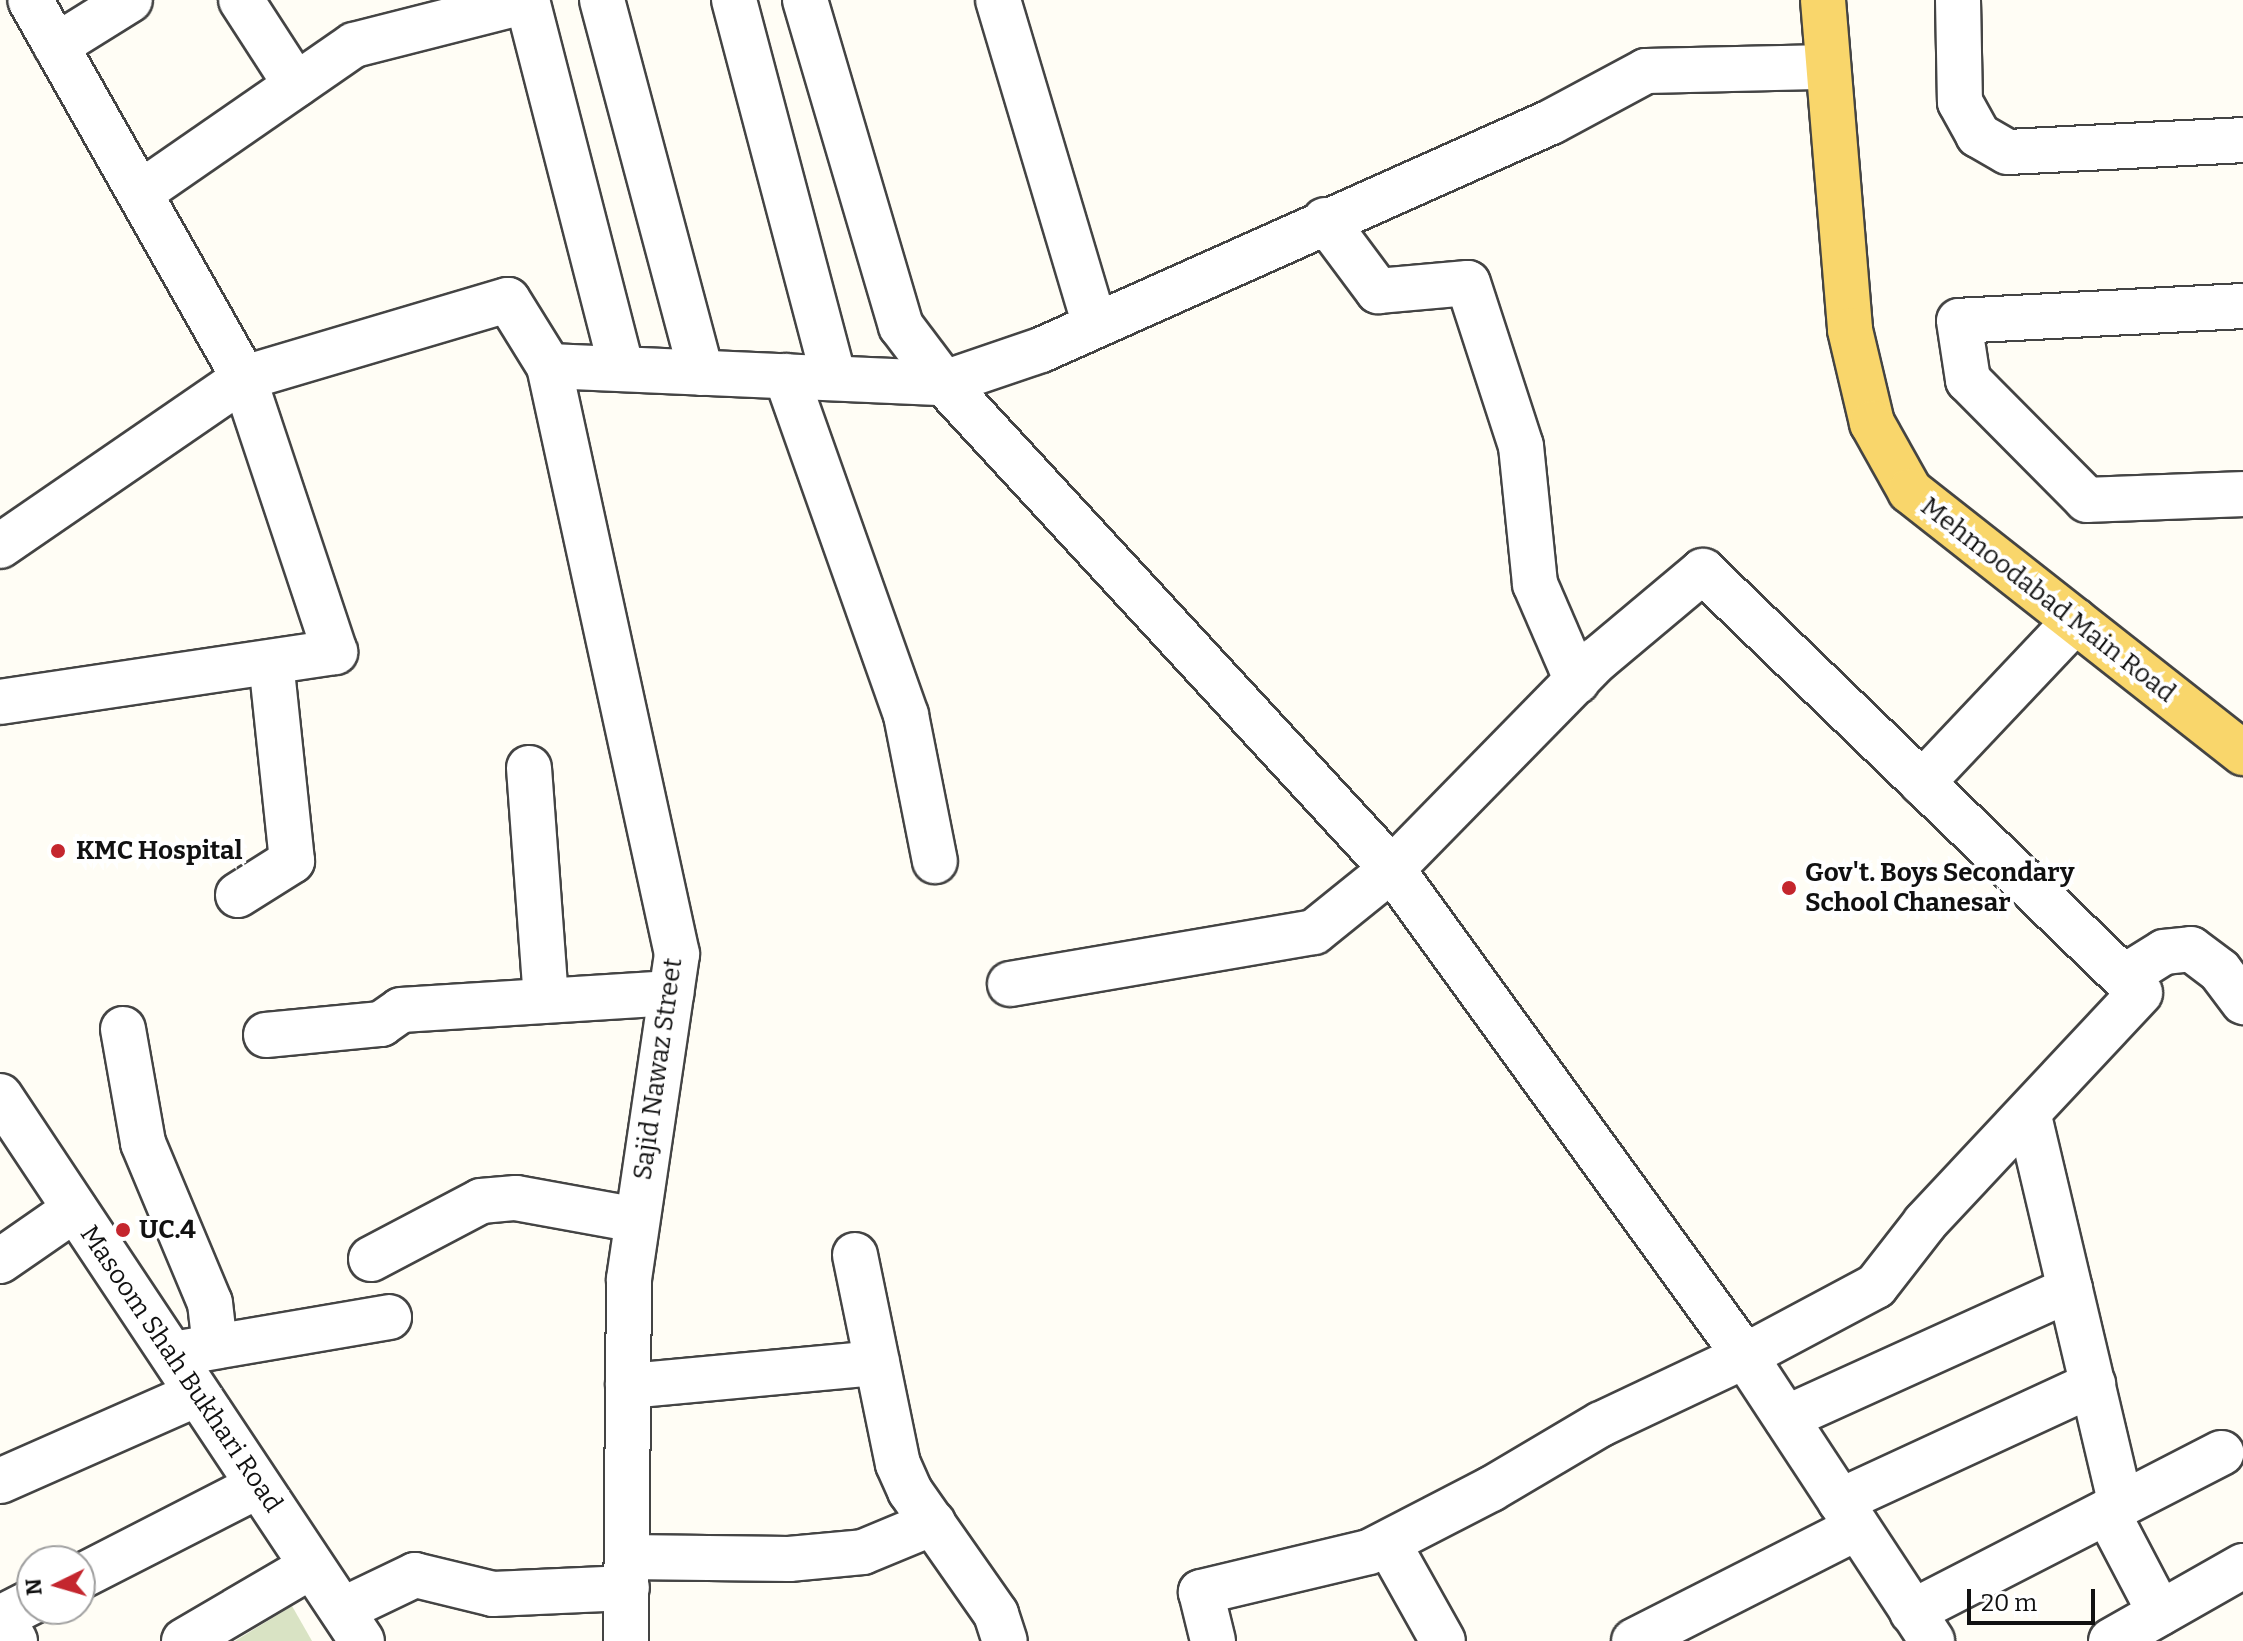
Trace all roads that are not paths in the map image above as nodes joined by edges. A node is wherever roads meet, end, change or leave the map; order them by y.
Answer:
1 (30, 0) edge
2 (130, 0) edge
3 (241, 0) edge
4 (527, 0) edge
5 (602, 0) edge
6 (734, 0) edge
7 (805, 0) edge
8 (998, 0) edge
9 (1823, 0) edge
10 (1958, 0) edge
11 (398, 16) edge
12 (56, 46) junction
13 (1828, 67) junction
14 (296, 85) junction
15 (2243, 140) edge
16 (140, 193) junction
17 (1325, 220) junction
18 (2243, 306) edge
19 (1095, 325) junction
20 (549, 366) junction
21 (622, 369) junction
22 (701, 373) junction
23 (786, 376) junction
24 (244, 378) junction
25 (834, 378) junction
26 (944, 383) junction
27 (2243, 494) edge
28 (0, 546) edge
29 (2075, 621) junction
30 (271, 662) junction
31 (1577, 681) junction
32 (0, 702) edge
33 (2243, 753) edge
34 (529, 768) dead end
35 (1922, 783) junction
36 (935, 861) dead end
37 (1392, 869) junction
38 (238, 895) dead end
39 (2124, 977) junction
40 (1010, 984) dead end
41 (671, 993) junction
42 (546, 1000) junction
43 (2243, 1002) edge
44 (123, 1029) dead end
45 (266, 1035) dead end
46 (0, 1096) edge
47 (2029, 1116) junction
48 (75, 1209) junction
49 (637, 1220) junction
50 (855, 1255) dead end
51 (371, 1259) dead end
52 (0, 1261) edge
53 (2070, 1289) junction
54 (389, 1317) dead end
55 (215, 1346) junction
56 (171, 1354) junction
57 (1745, 1356) junction
58 (877, 1363) junction
59 (2093, 1384) junction
60 (628, 1386) junction
61 (197, 1394) junction
62 (1786, 1418) junction
63 (2222, 1453) dead end
64 (0, 1481) edge
65 (258, 1486) junction
66 (2114, 1508) junction
67 (1849, 1514) junction
68 (933, 1523) junction
69 (1388, 1543) junction
70 (312, 1566) junction
71 (2243, 1566) edge
72 (96, 1569) edge
73 (627, 1572) junction
74 (16, 1610) edge
75 (2160, 1613) junction
76 (352, 1626) edge
77 (1922, 1626) edge
78 (15, 1641) edge
79 (184, 1641) edge
80 (626, 1641) edge
81 (1005, 1641) edge
82 (1213, 1641) edge
83 (1443, 1641) edge
84 (1634, 1641) edge
85 (2111, 1641) edge

1 - 12 street
2 - 12 street
3 - 14 street
4 - 11 street
4 - 21 street
5 - 22 street
6 - 25 street
7 - 26 street
8 - 19 street
9 - 13 main road, Mehmoodabad Main Road
10 - 15 street
11 - 14 street
12 - 16 street
13 - 17 street
13 - 29 main road, Mehmoodabad Main Road
14 - 16 street
16 - 24 street
17 - 19 street
17 - 31 street
18 - 27 street
19 - 26 street
20 - 21 street
20 - 24 street, Sajid Nawaz Street
20 - 41 street, Sajid Nawaz Street
21 - 22 street
22 - 23 street
23 - 25 street
23 - 36 street
24 - 28 street
24 - 30 street
25 - 26 street
26 - 37 street
29 - 33 main road, Mehmoodabad Main Road
29 - 35 street
30 - 32 street
30 - 38 street
31 - 35 street
31 - 37 street
34 - 42 street
35 - 39 street
37 - 40 street
37 - 57 street
39 - 43 street
39 - 47 street
41 - 42 street
41 - 49 street, Sajid Nawaz Street
42 - 45 street
44 - 55 street
46 - 48 street, Masoom Shah Bukhari Road
47 - 53 street
47 - 57 street
48 - 52 street
48 - 56 street, Masoom Shah Bukhari Road
49 - 51 street
49 - 60 street, Sajid Nawaz Street
50 - 58 street
53 - 59 street
53 - 62 street
54 - 55 street
55 - 56 street
56 - 61 street, Masoom Shah Bukhari Road
57 - 62 street
57 - 69 street
58 - 60 street
58 - 68 street
59 - 66 street
59 - 67 street
60 - 73 street, Sajid Nawaz Street
61 - 64 street
61 - 65 street, Masoom Shah Bukhari Road
62 - 67 street
63 - 66 street
65 - 70 street, Masoom Shah Bukhari Road
65 - 72 street
66 - 75 street
66 - 77 street
67 - 77 street
67 - 84 street
68 - 73 street
68 - 81 street
69 - 82 street
69 - 83 street
70 - 76 street, Masoom Shah Bukhari Road
70 - 79 street
71 - 75 street
73 - 76 street
73 - 80 street, Sajid Nawaz Street
74 - 78 street
75 - 85 street

